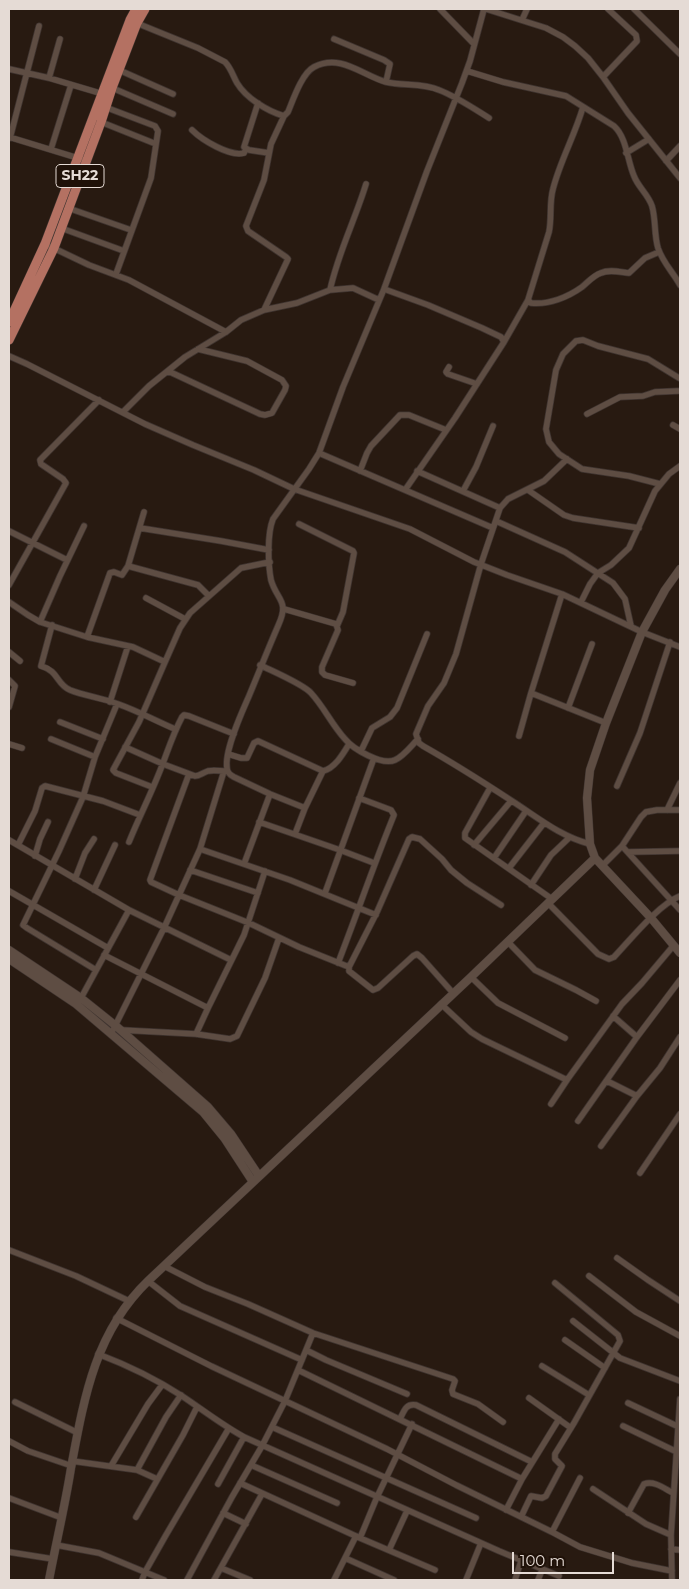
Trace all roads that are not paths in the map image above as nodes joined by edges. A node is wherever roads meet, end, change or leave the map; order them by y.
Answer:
1 (136, 9) edge
2 (145, 9) edge
3 (440, 9) edge
4 (485, 9) edge
5 (527, 9) edge
6 (608, 9) edge
7 (634, 9) edge
8 (522, 20) junction
9 (133, 22) junction
10 (39, 26) dead end
11 (60, 39) dead end
12 (334, 39) dead end
13 (474, 44) junction
14 (680, 54) edge
15 (9, 69) edge
16 (119, 70) junction
17 (467, 71) junction
18 (27, 73) junction
19 (604, 77) junction
20 (49, 78) junction
21 (386, 82) junction
22 (71, 85) junction
23 (107, 91) junction
24 (173, 94) dead end
25 (456, 98) junction
26 (258, 103) junction
27 (105, 107) junction
28 (583, 107) junction
29 (173, 114) dead end
30 (284, 116) junction
31 (489, 118) dead end
32 (101, 122) junction
33 (192, 130) dead end
34 (10, 137) edge
35 (649, 139) junction
36 (156, 144) junction
37 (680, 146) edge
38 (51, 149) junction
39 (246, 149) junction
40 (269, 152) junction
41 (626, 153) junction
42 (81, 159) junction
43 (666, 161) junction
44 (680, 178) edge
45 (366, 184) dead end
46 (68, 208) junction
47 (61, 228) junction
48 (131, 230) junction
49 (49, 246) junction
50 (124, 251) junction
51 (660, 252) junction
52 (116, 274) junction
53 (680, 285) edge
54 (384, 289) junction
55 (330, 290) junction
56 (379, 300) junction
57 (528, 300) junction
58 (264, 310) junction
59 (12, 321) edge
60 (226, 332) junction
61 (9, 340) edge
62 (504, 342) junction
63 (198, 349) junction
64 (9, 356) edge
65 (449, 367) dead end
66 (168, 371) junction
67 (680, 378) edge
68 (476, 384) junction
69 (679, 392) edge
70 (99, 400) junction
71 (123, 412) junction
72 (587, 414) dead end
73 (673, 425) dead end
74 (493, 426) dead end
75 (680, 429) edge
76 (446, 430) junction
77 (319, 453) junction
78 (567, 459) junction
79 (680, 466) edge
80 (360, 471) junction
81 (417, 471) junction
82 (660, 484) junction
83 (294, 489) junction
84 (405, 490) junction
85 (528, 490) junction
86 (463, 491) junction
87 (500, 508) junction
88 (144, 512) dead end
89 (496, 521) junction
90 (299, 524) dead end
91 (84, 526) dead end
92 (140, 528) junction
93 (493, 528) junction
94 (639, 528) junction
95 (9, 531) edge
96 (32, 543) junction
97 (270, 550) junction
98 (67, 560) junction
99 (270, 562) junction
100 (481, 564) junction
101 (128, 566) junction
102 (680, 569) edge
103 (598, 573) junction
104 (9, 585) edge
105 (562, 594) junction
106 (209, 596) junction
107 (146, 598) dead end
108 (9, 602) edge
109 (581, 602) junction
110 (284, 609) junction
111 (185, 619) junction
112 (40, 622) junction
113 (52, 625) junction
114 (337, 626) junction
115 (632, 626) junction
116 (642, 632) junction
117 (427, 634) dead end
118 (87, 637) junction
119 (670, 642) junction
120 (592, 644) dead end
121 (128, 646) junction
122 (680, 646) edge
123 (9, 652) edge
124 (20, 661) dead end
125 (166, 662) junction
126 (260, 665) junction
127 (9, 680) edge
128 (353, 683) dead end
129 (531, 693) junction
130 (110, 702) junction
131 (118, 704) junction
132 (9, 707) edge
133 (568, 708) junction
134 (142, 714) junction
135 (60, 722) dead end
136 (606, 723) junction
137 (175, 730) junction
138 (234, 734) junction
139 (519, 736) dead end
140 (51, 739) dead end
141 (103, 739) junction
142 (418, 739) junction
143 (9, 744) edge
144 (349, 744) junction
145 (125, 747) junction
146 (22, 748) dead end
147 (361, 751) junction
148 (228, 754) junction
149 (95, 757) junction
150 (374, 758) junction
151 (163, 764) junction
152 (226, 771) junction
153 (323, 771) junction
154 (189, 774) junction
155 (680, 783) edge
156 (617, 786) dead end
157 (152, 787) junction
158 (490, 788) junction
159 (270, 794) junction
160 (83, 797) junction
161 (359, 798) junction
162 (511, 800) junction
163 (304, 808) junction
164 (526, 810) junction
165 (667, 810) junction
166 (680, 810) edge
167 (140, 815) junction
168 (48, 822) dead end
169 (259, 822) junction
170 (544, 822) junction
171 (295, 834) junction
172 (570, 838) junction
173 (94, 839) dead end
174 (9, 840) edge
175 (130, 842) dead end
176 (18, 844) junction
177 (590, 844) junction
178 (115, 845) dead end
179 (474, 845) junction
180 (622, 846) junction
181 (200, 849) junction
182 (340, 850) junction
183 (680, 851) edge
184 (628, 852) junction
185 (35, 856) junction
186 (494, 858) junction
187 (595, 858) junction
188 (374, 863) junction
189 (244, 864) junction
190 (52, 865) junction
191 (602, 866) junction
192 (509, 868) junction
193 (190, 870) junction
194 (265, 871) junction
195 (75, 879) junction
196 (531, 884) junction
197 (9, 890) edge
198 (94, 890) junction
199 (258, 893) junction
200 (325, 893) junction
201 (179, 895) junction
202 (680, 896) edge
203 (671, 900) junction
204 (550, 901) junction
205 (501, 905) dead end
206 (33, 906) junction
207 (360, 908) junction
208 (129, 910) junction
209 (680, 910) edge
210 (376, 915) junction
211 (651, 918) junction
212 (249, 923) junction
213 (164, 928) junction
214 (279, 938) junction
215 (508, 942) junction
216 (674, 945) junction
217 (108, 948) junction
218 (9, 950) edge
219 (680, 953) edge
220 (104, 956) junction
221 (9, 959) edge
222 (231, 960) junction
223 (338, 963) junction
224 (349, 967) junction
225 (96, 970) junction
226 (142, 975) junction
227 (472, 977) junction
228 (680, 980) edge
229 (453, 993) junction
230 (81, 998) junction
231 (596, 1001) dead end
232 (442, 1004) junction
233 (208, 1008) junction
234 (613, 1016) junction
235 (118, 1028) junction
236 (111, 1034) junction
237 (196, 1034) junction
238 (637, 1037) junction
239 (680, 1037) edge
240 (565, 1038) dead end
241 (567, 1080) junction
242 (607, 1081) junction
243 (637, 1096) junction
244 (551, 1104) dead end
245 (680, 1114) edge
246 (578, 1122) dead end
247 (601, 1146) dead end
248 (640, 1173) dead end
249 (256, 1179) junction
250 (9, 1250) edge
251 (617, 1258) dead end
252 (164, 1266) junction
253 (589, 1276) dead end
254 (148, 1281) junction
255 (555, 1283) dead end
256 (129, 1301) junction
257 (680, 1301) edge
258 (116, 1318) junction
259 (572, 1321) dead end
260 (313, 1333) junction
261 (680, 1336) edge
262 (565, 1340) dead end
263 (306, 1350) junction
264 (614, 1353) junction
265 (98, 1354) junction
266 (302, 1360) junction
267 (542, 1366) dead end
268 (605, 1368) junction
269 (298, 1370) junction
270 (680, 1381) edge
271 (162, 1385) junction
272 (407, 1394) dead end
273 (180, 1395) junction
274 (589, 1395) junction
275 (529, 1398) dead end
276 (680, 1399) edge
277 (285, 1401) junction
278 (15, 1402) dead end
279 (628, 1404) dead end
280 (197, 1407) junction
281 (400, 1419) junction
282 (559, 1419) junction
283 (503, 1422) dead end
284 (412, 1424) junction
285 (623, 1426) dead end
286 (272, 1427) junction
287 (678, 1427) junction
288 (229, 1428) junction
289 (571, 1428) junction
290 (78, 1433) junction
291 (244, 1437) junction
292 (9, 1441) edge
293 (262, 1446) junction
294 (677, 1452) junction
295 (398, 1455) junction
296 (532, 1462) junction
297 (72, 1464) junction
298 (251, 1465) junction
299 (111, 1466) junction
300 (137, 1470) junction
301 (386, 1478) junction
302 (580, 1478) dead end
303 (157, 1479) junction
304 (522, 1479) junction
305 (240, 1483) junction
306 (218, 1484) dead end
307 (593, 1489) dead end
308 (673, 1493) junction
309 (262, 1494) junction
310 (377, 1497) junction
311 (9, 1498) edge
312 (337, 1503) dead end
313 (506, 1510) junction
314 (407, 1511) junction
315 (628, 1513) junction
316 (223, 1514) junction
317 (136, 1517) dead end
318 (521, 1517) junction
319 (62, 1518) junction
320 (476, 1518) dead end
321 (246, 1524) junction
322 (552, 1532) junction
323 (671, 1535) junction
324 (358, 1537) junction
325 (481, 1543) junction
326 (56, 1545) junction
327 (671, 1549) junction
328 (389, 1550) junction
329 (680, 1550) edge
330 (9, 1552) edge
331 (345, 1558) junction
332 (53, 1559) junction
333 (521, 1561) junction
334 (221, 1568) junction
335 (435, 1570) dead end
336 (542, 1570) junction
337 (672, 1571) junction
338 (144, 1572) junction
339 (559, 1576) dead end
340 (49, 1580) edge
341 (142, 1580) edge
342 (164, 1580) edge
343 (187, 1580) edge
344 (214, 1580) edge
345 (250, 1580) edge
346 (335, 1580) edge
347 (394, 1580) edge
348 (466, 1580) edge
349 (515, 1580) edge
350 (538, 1580) edge
351 (672, 1580) edge

1 - 9 main road, SH22
2 - 9 main road, SH22
3 - 13 street
4 - 8 street
4 - 13 street
5 - 8 street
6 - 19 street
7 - 14 street
8 - 19 street
9 - 16 main road, SH22
9 - 23 main road, SH22
9 - 26 street
10 - 18 street
11 - 20 street
12 - 21 street
13 - 17 street
15 - 18 street
16 - 23 main road, SH22
16 - 24 street
17 - 25 street
17 - 28 street
18 - 20 street
18 - 34 street
19 - 35 street
20 - 22 street
21 - 25 street
21 - 30 street
22 - 23 street
22 - 38 street
23 - 27 main road, SH22
23 - 29 street
23 - 42 main road, SH22
25 - 31 street
25 - 54 street
26 - 30 street
26 - 39 street
27 - 32 main road, SH22
27 - 36 street
28 - 41 street
28 - 57 street
30 - 40 street
32 - 36 street
32 - 42 main road, SH22
33 - 39 street
34 - 38 street
35 - 41 street
35 - 43 street
36 - 48 street
37 - 43 street
38 - 42 street
39 - 40 street
40 - 58 street
41 - 51 street
42 - 46 main road, SH22
42 - 49 main road, SH22
43 - 44 street
45 - 55 street
46 - 47 main road, SH22
46 - 48 street
47 - 49 main road, SH22
47 - 50 street
48 - 50 street
49 - 52 street
49 - 59 main road, SH22
50 - 52 street
51 - 53 street
51 - 57 street
52 - 60 street
54 - 56 street
54 - 62 street
55 - 56 street
55 - 58 street
56 - 77 street
57 - 62 street
58 - 60 street
59 - 61 main road, SH22
60 - 63 street
62 - 68 street
63 - 66 street
63 - 66 street
64 - 70 street
65 - 68 street
66 - 71 street
67 - 69 street
67 - 78 street
68 - 76 street
69 - 72 street
70 - 71 street
70 - 96 street
71 - 83 street
73 - 75 street
74 - 86 street
76 - 80 street
76 - 81 street
77 - 80 street
77 - 83 street
78 - 82 street
78 - 85 street
79 - 82 street
80 - 84 street
81 - 84 street
81 - 86 street
82 - 94 street
83 - 97 street
83 - 100 street
84 - 93 street
85 - 87 street
85 - 94 street
86 - 87 street
87 - 89 street
88 - 92 street
89 - 93 street
89 - 103 street
90 - 114 street
91 - 98 street
92 - 97 street
92 - 101 street
93 - 100 street
94 - 103 street
95 - 96 street
96 - 98 street
96 - 104 street
97 - 99 street
98 - 112 street
99 - 106 street
99 - 110 street
100 - 105 street
100 - 142 street
101 - 106 street
101 - 118 street
102 - 116 street
103 - 109 street
103 - 115 street
105 - 109 street
105 - 129 street
106 - 111 street
107 - 111 street
108 - 112 street
109 - 115 street
110 - 114 street
110 - 126 street
111 - 125 street
112 - 113 street
113 - 118 street
113 - 130 street
114 - 128 street
115 - 116 street
116 - 119 street
116 - 136 street
117 - 147 street
118 - 121 street
119 - 122 street
119 - 156 street
120 - 133 street
121 - 125 street
121 - 130 street
123 - 124 street
125 - 134 street
126 - 138 street
126 - 144 street
127 - 132 street
129 - 133 street
129 - 139 street
130 - 131 street
131 - 134 street
131 - 141 street
133 - 136 street
134 - 137 street
134 - 145 street
135 - 141 street
136 - 177 street
137 - 138 street
137 - 151 street
138 - 148 street
140 - 149 street
141 - 149 street
142 - 150 street
142 - 158 street
143 - 146 street
144 - 147 street
144 - 153 street
145 - 151 street
145 - 157 street
147 - 150 street
148 - 152 street
148 - 153 street
149 - 160 street
150 - 161 street
151 - 154 street
151 - 157 street
152 - 154 street
152 - 159 street
152 - 181 street
153 - 163 street
154 - 201 street
155 - 165 street
157 - 167 street
158 - 162 street
158 - 179 street
159 - 163 street
159 - 169 street
160 - 167 street
160 - 176 street
160 - 190 street
161 - 182 street
161 - 188 street
162 - 164 street
162 - 179 street
163 - 171 street
164 - 170 street
164 - 186 street
165 - 166 street
165 - 180 street
167 - 175 street
168 - 185 street
169 - 171 street
169 - 189 street
170 - 172 street
170 - 192 street
171 - 182 street
172 - 177 street
172 - 196 street
173 - 195 street
174 - 176 street
176 - 185 street
177 - 187 street
178 - 198 street
179 - 186 street
180 - 184 street
180 - 191 street
181 - 189 street
181 - 193 street
182 - 188 street
182 - 200 street
183 - 184 street
184 - 203 street
185 - 190 street
186 - 192 street
187 - 191 street
187 - 204 street
188 - 207 street
189 - 194 street
190 - 195 street
190 - 206 street
191 - 211 street
192 - 196 street
193 - 199 street
193 - 201 street
194 - 199 street
194 - 200 street
195 - 198 street
196 - 204 street
197 - 206 street
198 - 208 street
199 - 212 street
200 - 207 street
201 - 212 street
201 - 213 street
202 - 203 street
203 - 209 street
203 - 211 street
204 - 211 street
204 - 215 street
205 - 210 street
206 - 217 street
206 - 225 street
207 - 210 street
207 - 223 street
208 - 213 street
208 - 217 street
210 - 224 street
211 - 216 street
212 - 214 street
212 - 222 street
213 - 222 street
213 - 226 street
214 - 223 street
214 - 237 street
215 - 227 street
215 - 231 street
216 - 219 street
216 - 234 street
217 - 220 street
218 - 230 street
220 - 225 street
220 - 226 street
221 - 236 street
222 - 233 street
223 - 224 street
224 - 229 street
225 - 230 street
226 - 233 street
226 - 235 street
227 - 229 street
227 - 240 street
228 - 238 street
229 - 232 street
230 - 235 street
232 - 241 street
232 - 249 street
233 - 237 street
234 - 238 street
234 - 241 street
235 - 236 street
235 - 237 street
235 - 249 street
236 - 249 street
238 - 242 street
239 - 243 street
241 - 244 street
242 - 243 street
242 - 246 street
243 - 247 street
245 - 248 street
249 - 252 street
250 - 256 street
251 - 257 street
252 - 254 street
252 - 260 street
253 - 261 street
254 - 256 street
254 - 266 street
255 - 264 street
256 - 258 street
258 - 265 street
258 - 277 street
259 - 264 street
260 - 263 street
260 - 283 street
262 - 268 street
263 - 266 street
263 - 272 street
264 - 268 street
264 - 270 street
265 - 271 street
265 - 290 street
266 - 269 street
267 - 274 street
268 - 274 street
269 - 277 street
269 - 281 street
271 - 273 street
271 - 299 street
273 - 280 street
273 - 300 street
274 - 289 street
275 - 282 street
276 - 287 street
277 - 286 street
277 - 295 street
278 - 290 street
279 - 287 street
280 - 288 street
280 - 303 street
281 - 284 street
281 - 296 street
282 - 289 street
282 - 296 street
284 - 295 street
284 - 304 street
285 - 294 street
286 - 293 street
286 - 301 street
287 - 294 street
288 - 291 street
288 - 338 street
289 - 318 street
290 - 297 street
291 - 293 street
291 - 306 street
292 - 297 street
293 - 298 street
293 - 310 street
294 - 308 street
295 - 301 street
295 - 313 street
296 - 304 street
297 - 299 street
297 - 319 street
298 - 305 street
298 - 312 street
299 - 300 street
300 - 303 street
301 - 310 street
301 - 320 street
302 - 322 street
303 - 317 street
304 - 313 street
305 - 309 street
305 - 316 street
307 - 315 street
308 - 315 street
308 - 323 street
309 - 321 street
309 - 324 street
310 - 314 street
310 - 324 street
311 - 319 street
313 - 318 street
314 - 325 street
314 - 328 street
315 - 323 street
316 - 321 street
316 - 343 street
318 - 322 street
319 - 326 street
321 - 334 street
322 - 337 street
323 - 327 street
324 - 328 street
324 - 331 street
325 - 333 street
325 - 348 street
326 - 332 street
326 - 338 street
327 - 329 street
327 - 337 street
328 - 335 street
330 - 332 street
331 - 346 street
331 - 347 street
332 - 340 street
333 - 336 street
333 - 349 street
334 - 344 street
334 - 345 street
336 - 339 street
336 - 350 street
337 - 351 street
338 - 341 street
338 - 342 street

